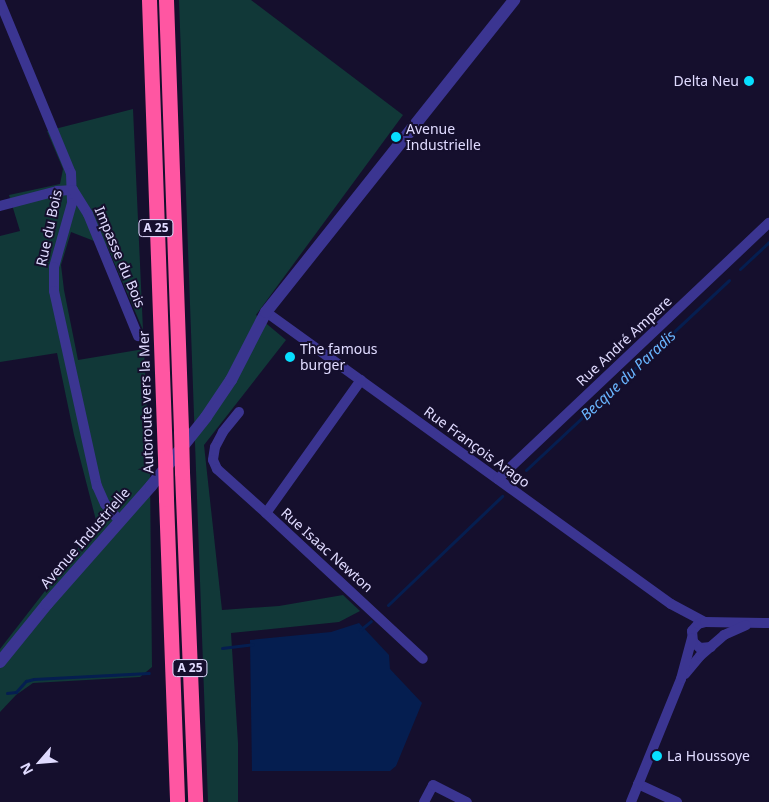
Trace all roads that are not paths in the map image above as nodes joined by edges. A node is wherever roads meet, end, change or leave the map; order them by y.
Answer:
1 (149, 0) edge
2 (166, 0) edge
3 (514, 0) edge
4 (0, 2) edge
5 (73, 190) junction
6 (0, 206) edge
7 (769, 223) edge
8 (266, 312) junction
9 (138, 336) dead end
10 (360, 380) junction
11 (239, 412) dead end
12 (498, 479) junction
13 (266, 513) junction
14 (120, 521) junction
15 (671, 604) junction
16 (707, 622) junction
17 (756, 623) junction
18 (769, 623) edge
19 (692, 635) junction
20 (714, 645) junction
21 (423, 659) dead end
22 (0, 662) edge
23 (681, 679) junction
24 (638, 784) junction
25 (177, 802) edge
26 (195, 802) edge
27 (424, 802) edge
28 (467, 802) edge
29 (631, 802) edge
30 (677, 802) edge

1 - 25 highway, Autoroute vers la Mer / A 25, bridge
2 - 26 highway, A 25, bridge
3 - 8 street, Avenue Industrielle
4 - 5 street, Rue du Bois
5 - 6 street
5 - 9 street, Impasse du Bois
5 - 14 street, Rue du Bois
7 - 12 street, Rue André Ampere
8 - 10 street, Rue François Arago
8 - 14 street, Avenue Industrielle
10 - 12 street, Rue François Arago
10 - 13 street, Rue Isaac Newton
11 - 13 street
12 - 15 street, Rue François Arago
13 - 21 street, Rue Isaac Newton
14 - 22 street, Avenue Industrielle
15 - 16 street, Rue François Arago
15 - 19 street, Rue François Arago
16 - 17 street, Rue François Arago
16 - 19 street
16 - 20 street
17 - 18 street, Rue François Arago
17 - 20 street, Rue François Arago
19 - 20 street
19 - 23 street
20 - 23 street, Rue François Arago
23 - 24 street
24 - 29 street
24 - 30 street
27 - 28 street

